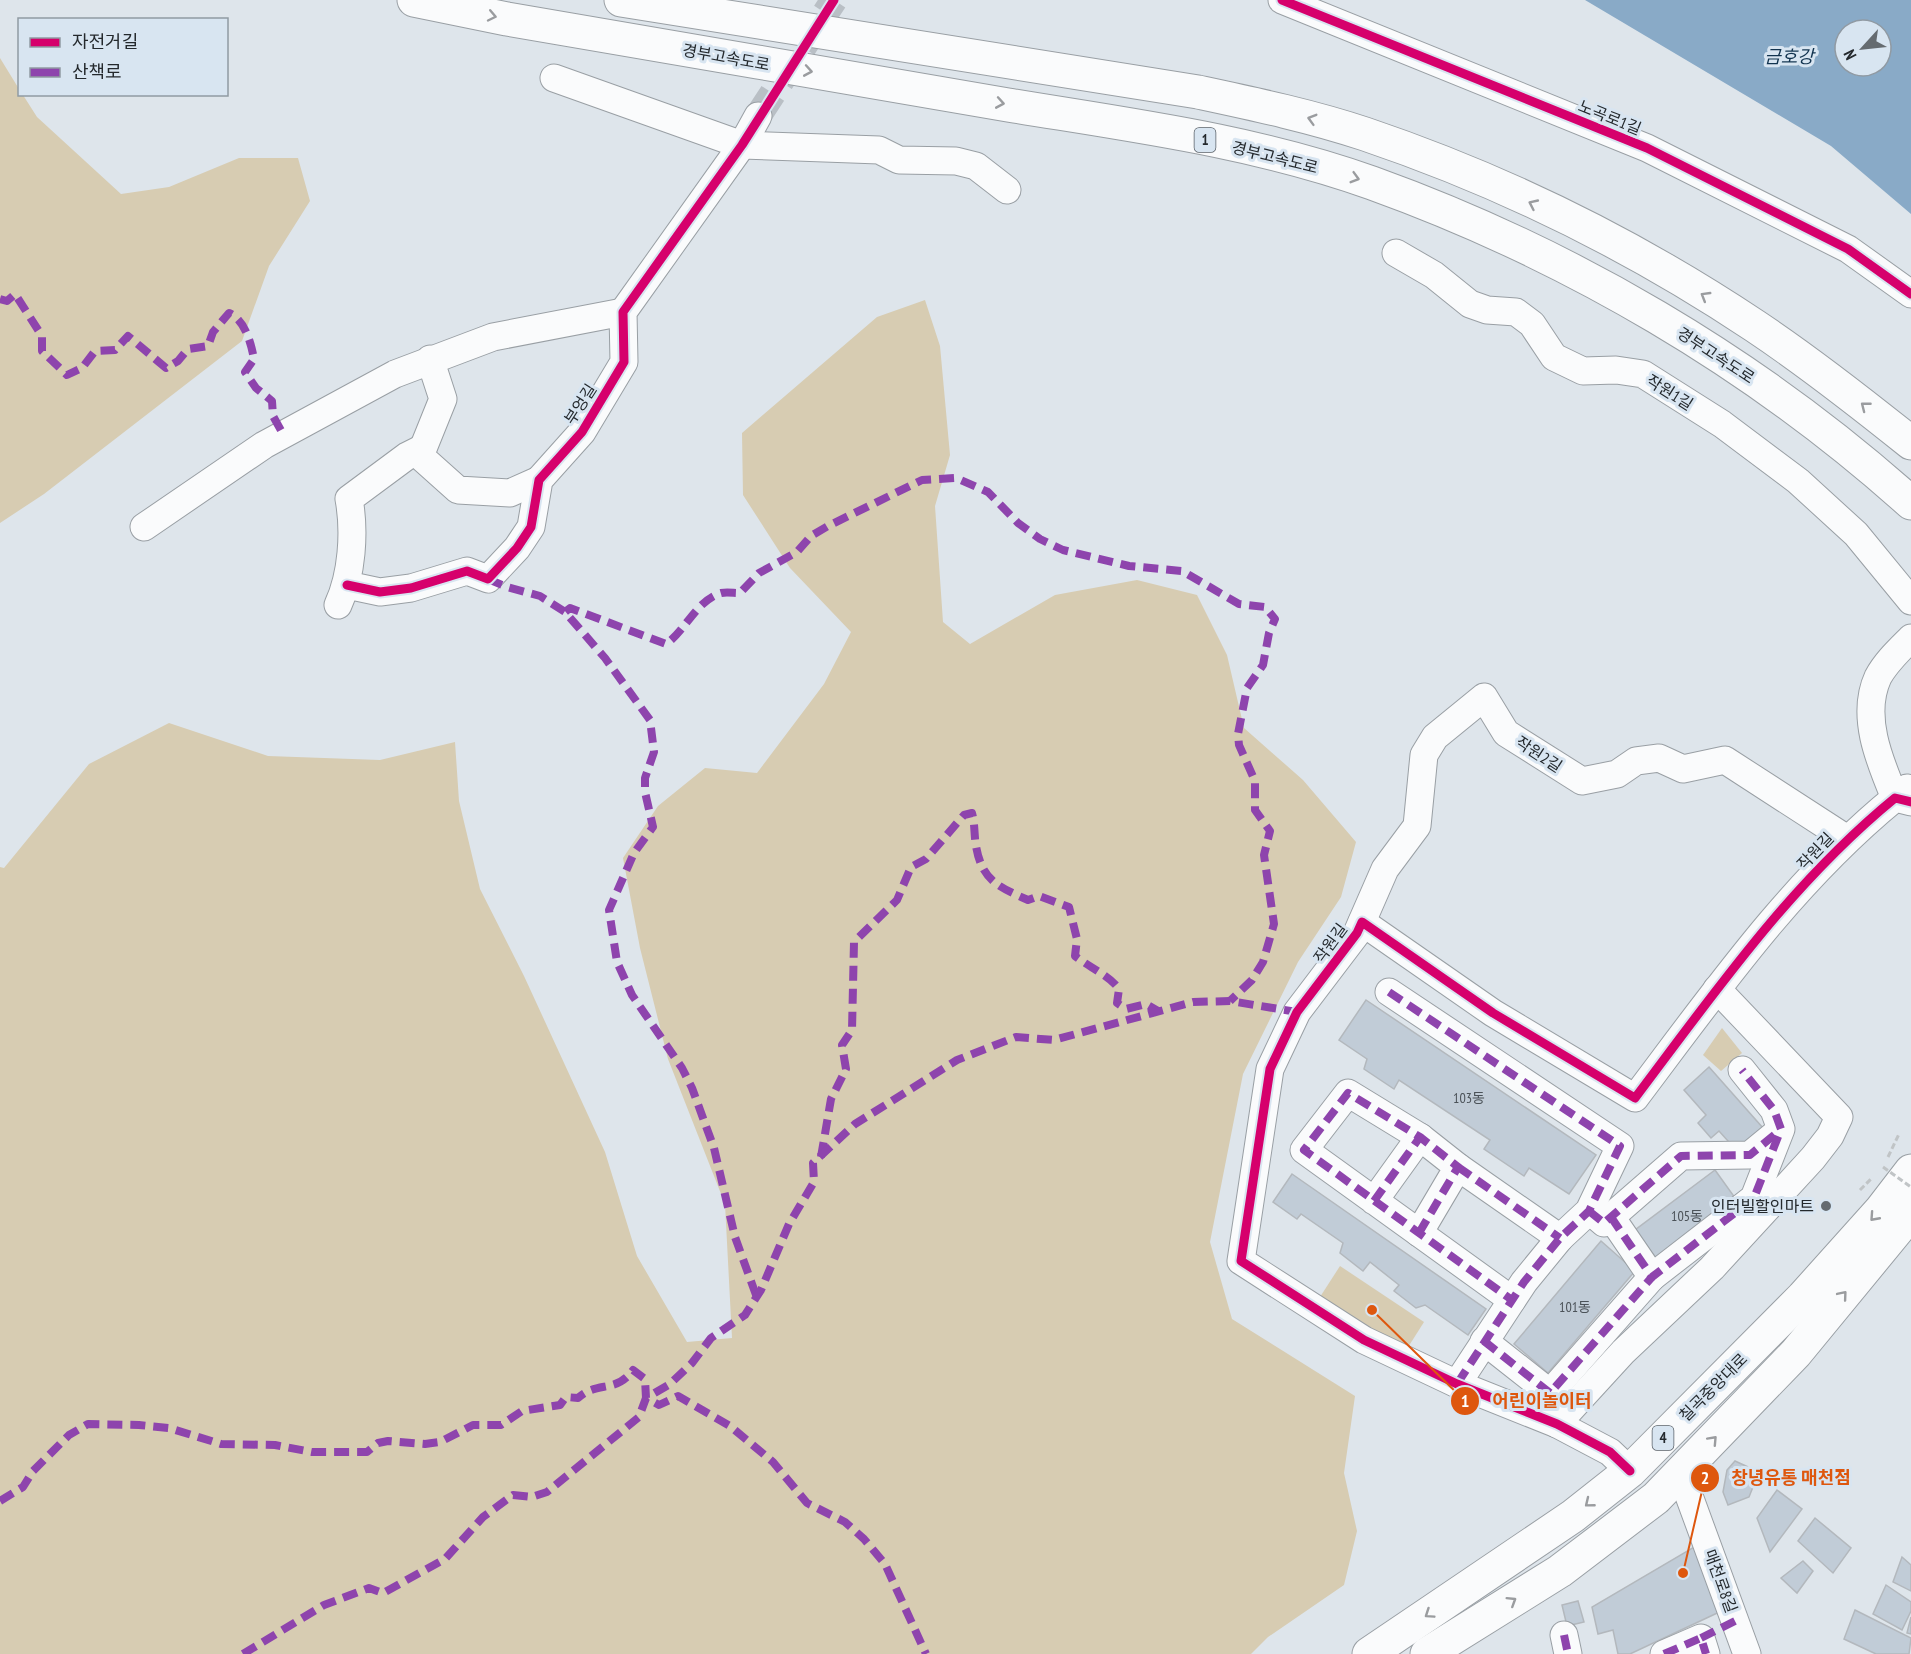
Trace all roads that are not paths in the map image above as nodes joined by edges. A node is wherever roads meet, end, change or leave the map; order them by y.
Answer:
1 (414, 0) edge
2 (621, 0) edge
3 (1282, 0) edge
4 (554, 78) dead end
5 (758, 116) tunnel mouth
6 (742, 145) junction
7 (1007, 190) dead end
8 (1396, 253) dead end
9 (1911, 294) edge
10 (623, 312) junction
11 (430, 359) junction
12 (1911, 443) edge
13 (423, 448) junction
14 (539, 480) junction
15 (1911, 502) edge
16 (144, 527) dead end
17 (1911, 601) edge
18 (1911, 638) edge
19 (1906, 795) edge
20 (1847, 839) junction
21 (1362, 922) junction
22 (1718, 989) junction
23 (1389, 992) dead end
24 (1742, 1070) dead end
25 (1781, 1130) junction
26 (1420, 1137) junction
27 (1458, 1167) junction
28 (1897, 1169) edge
29 (1374, 1201) junction
30 (1911, 1213) edge
31 (1600, 1214) junction
32 (1419, 1233) junction
33 (1560, 1238) junction
34 (1652, 1277) junction
35 (1512, 1300) junction
36 (1484, 1341) junction
37 (1457, 1384) junction
38 (1557, 1424) junction
39 (1630, 1471) junction
40 (1681, 1474) junction
41 (1736, 1621) junction
42 (1703, 1646) edge
43 (1369, 1654) edge
44 (1427, 1654) edge
45 (1664, 1654) edge
46 (1748, 1654) edge

1 -> 15 main road, 경부고속도로 / 1
12 -> 2 main road
3 - 9 street, 노곡로1길
4 - 6 street
5 - 6 street
6 - 7 street
6 - 10 street
8 - 17 street, 작원1길
10 - 11 street
10 - 14 street, 부엉길
11 - 13 street
11 - 16 street
13 - 14 street, 부엉길
13 - 14 street
18 - 19 street, 작원길
19 - 20 street, 작원길
20 - 21 street, 작원2길
20 - 22 street, 작원길
21 - 22 street, 작원길
21 - 37 street, 작원길
22 - 38 street
23 - 31 street
24 - 25 street
25 - 31 street
25 - 34 street
26 - 27 street
26 - 29 street
26 - 29 street
27 - 32 street
27 - 33 street
28 -> 39 main road, 칠곡중앙대로 / 4
29 - 32 street
40 -> 30 main road, 4
31 - 33 street
31 - 34 street
32 - 35 street
33 - 35 street
34 - 36 street
35 - 36 street
36 - 37 street
37 - 38 street, 작원길
38 - 39 street, 작원길
39 -> 43 main road, 칠곡중앙대로 / 4
40 - 41 street, 매천로8길
44 -> 40 main road, 4
41 - 42 street
41 - 46 street, 매천로8길
42 - 45 street

